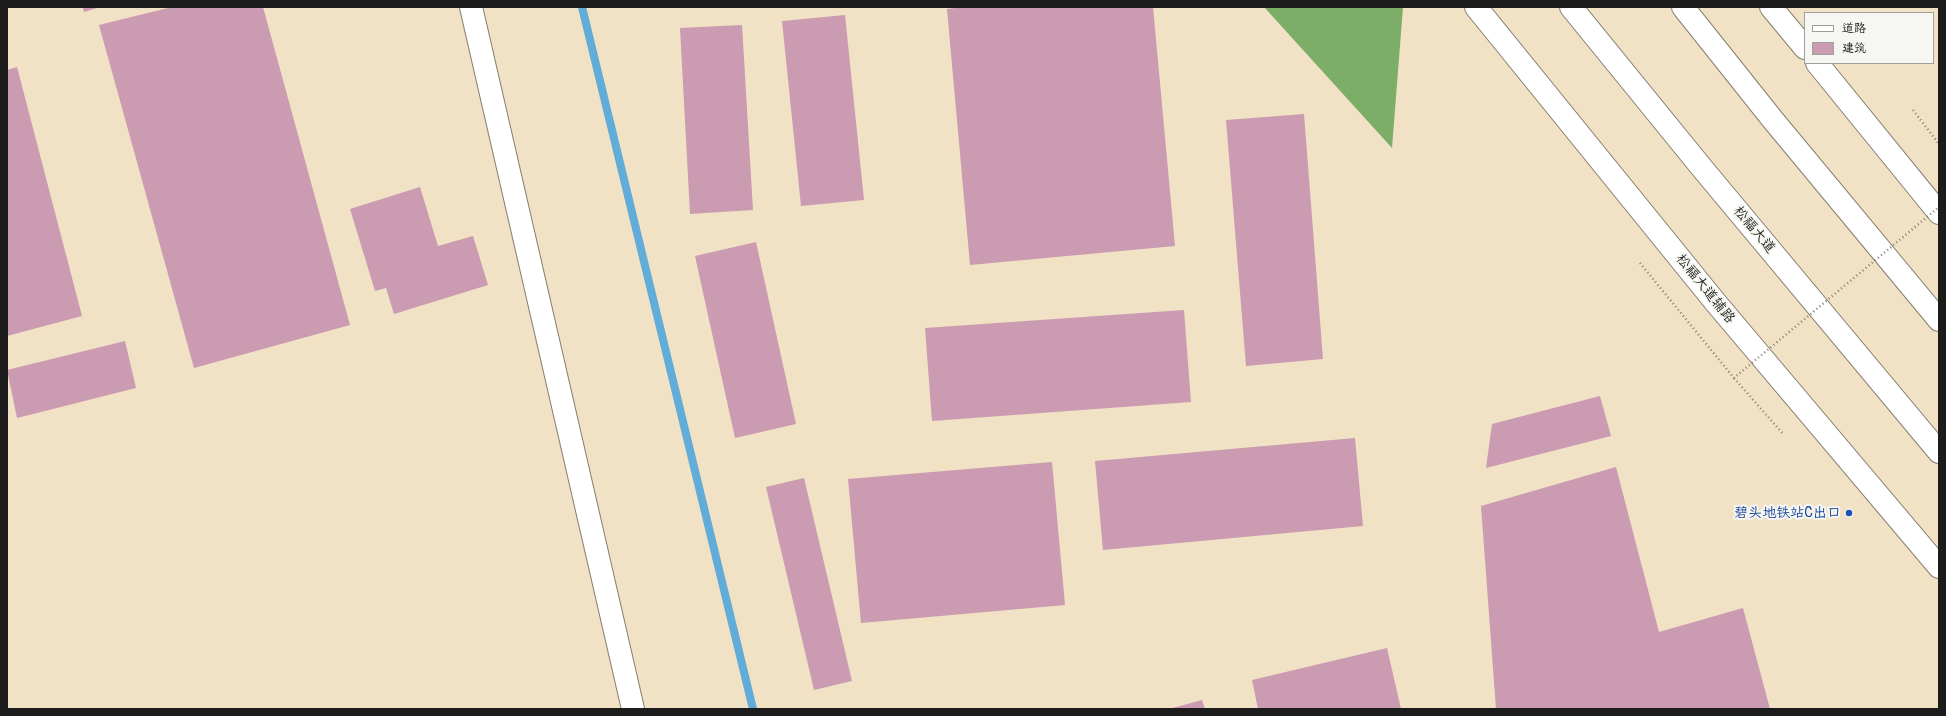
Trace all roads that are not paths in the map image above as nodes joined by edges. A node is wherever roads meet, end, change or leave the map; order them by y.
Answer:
1 (471, 7) edge
2 (1476, 7) edge
3 (1571, 7) edge
4 (1683, 7) edge
5 (1771, 7) edge
6 (1804, 47) edge
7 (1818, 64) edge
8 (1939, 212) edge
9 (1939, 320) edge
10 (1939, 452) edge
11 (1939, 567) edge
12 (633, 709) edge

1 - 12 main road
2 - 11 main road, 松福大道辅路
3 - 10 main road, 松福大道
4 - 9 main road
5 - 6 main road
7 - 8 main road

